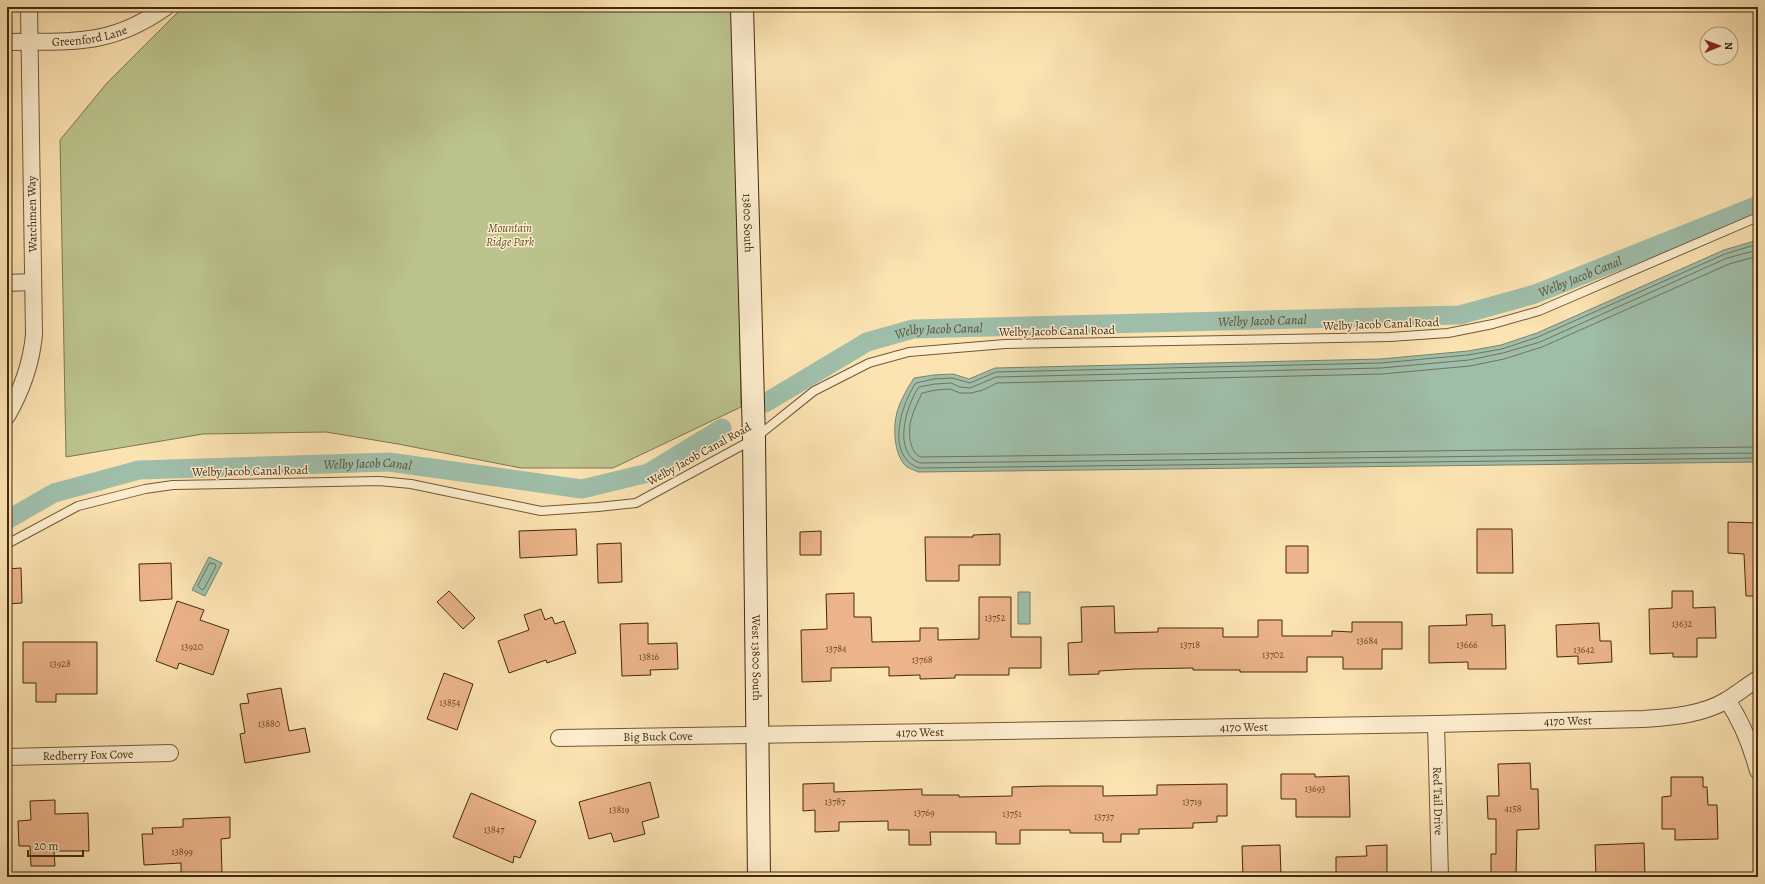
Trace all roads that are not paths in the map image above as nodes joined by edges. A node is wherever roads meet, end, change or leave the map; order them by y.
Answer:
1 (29, 7) edge
2 (166, 7) edge
3 (742, 7) edge
4 (150, 12) edge
5 (7, 42) edge
6 (29, 42) junction
7 (1758, 217) edge
8 (33, 282) junction
9 (7, 283) edge
10 (7, 416) edge
11 (754, 439) junction
12 (7, 544) edge
13 (1758, 679) edge
14 (1727, 700) junction
15 (1436, 724) junction
16 (757, 736) junction
17 (559, 738) dead end
18 (170, 753) dead end
19 (7, 757) edge
20 (1758, 771) edge
21 (759, 877) edge
22 (1440, 877) edge

1 - 6 street, Watchmen Way
2 - 4 street, Greenford Lane
3 - 11 street, 13800 South
4 - 6 street, Greenford Lane
5 - 6 street, Greenford Lane
6 - 8 street, Watchmen Way
7 - 11 lane, Welby Jacob Canal Road
8 - 9 street
8 - 10 street, Watchmen Way
11 - 12 lane, Welby Jacob Canal Road
11 - 16 street, West 13800 South
13 - 14 street, 4170 West
14 - 15 street, 4170 West
14 - 20 street
15 - 16 street, 4170 West
15 - 22 street, Red Tail Drive
16 - 17 street, Big Buck Cove
16 - 21 street, West 13800 South
18 - 19 street, Redberry Fox Cove

